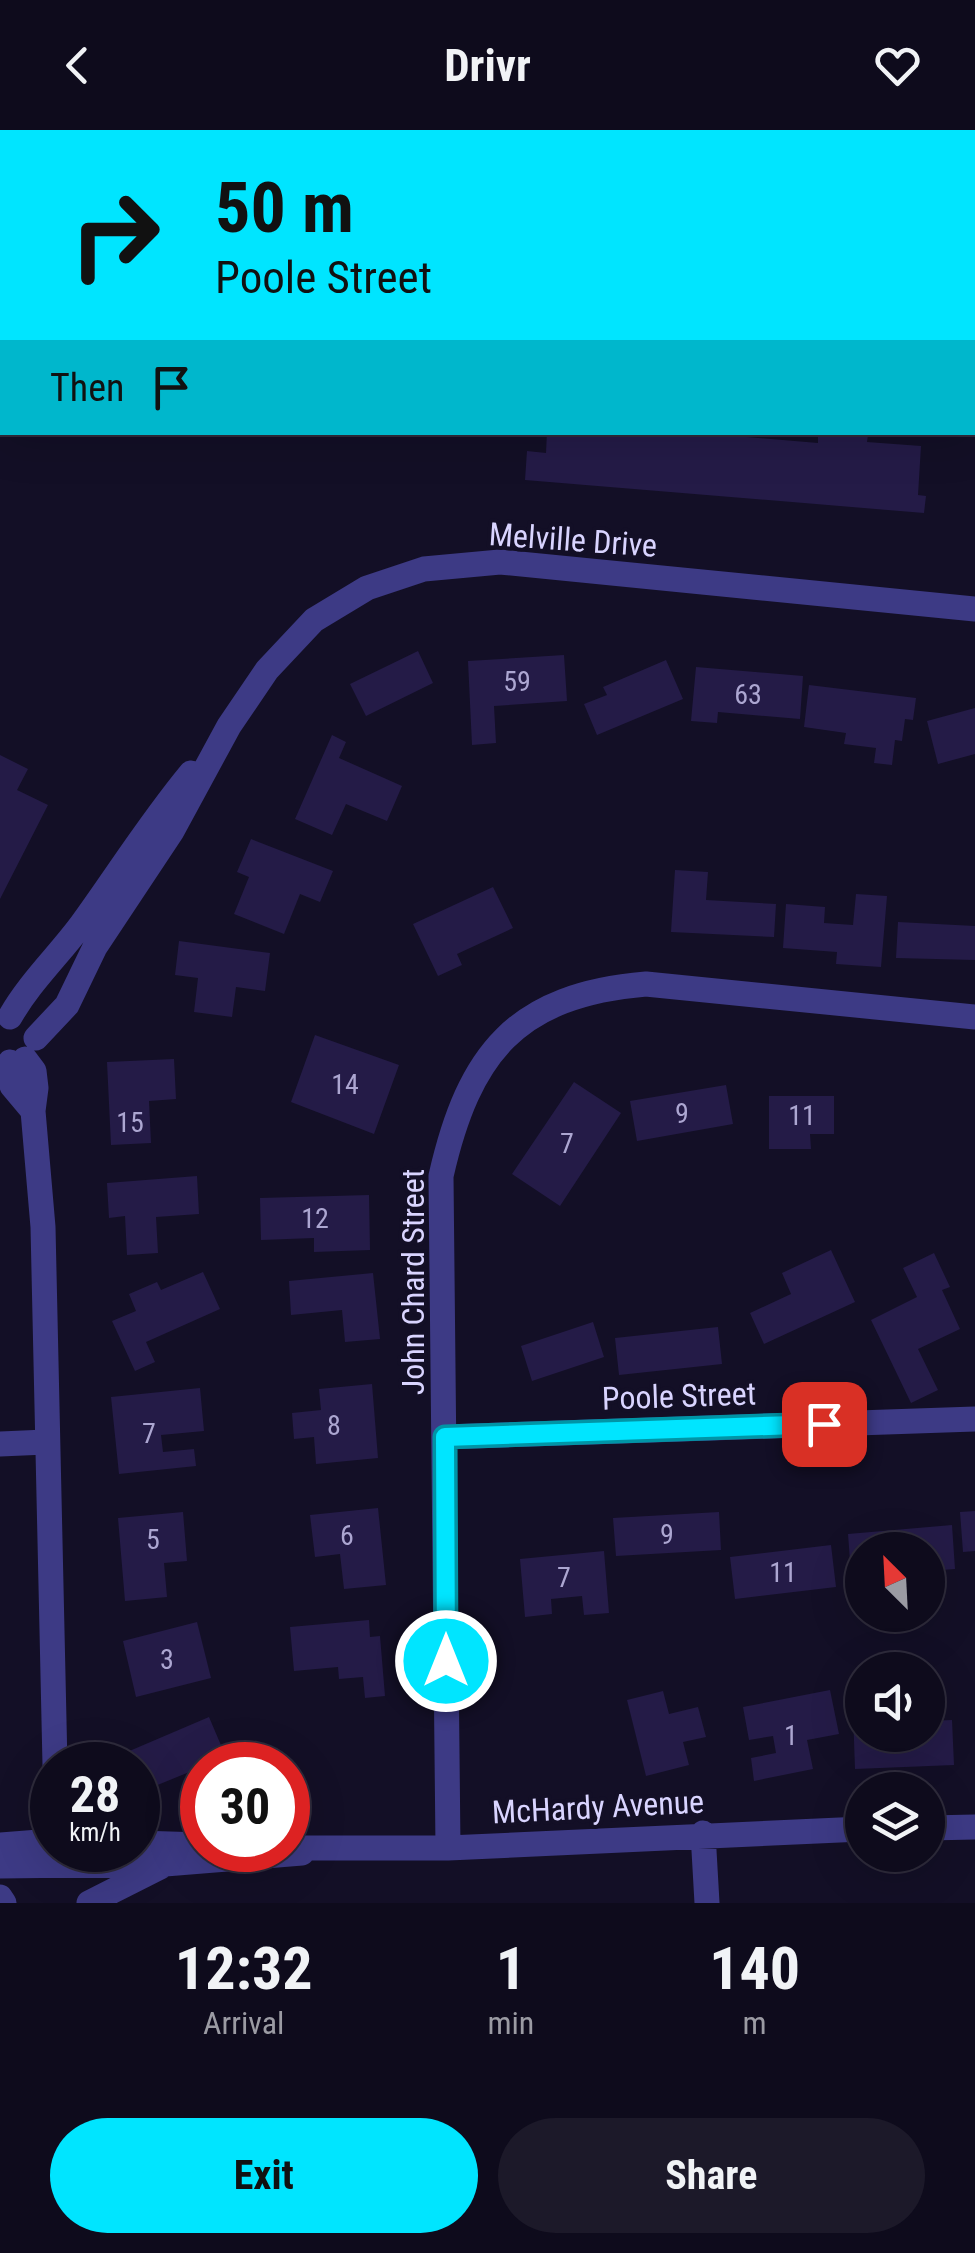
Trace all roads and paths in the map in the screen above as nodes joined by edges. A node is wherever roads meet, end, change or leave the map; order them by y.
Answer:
1 (975, 609) edge
2 (230, 726) junction
3 (975, 1017) edge
4 (3, 1020) edge
5 (12, 1056) edge
6 (975, 1419) edge
7 (445, 1437) junction
8 (46, 1442) junction
9 (0, 1444) edge
10 (54, 1742) edge
11 (975, 1827) edge
12 (945, 1828) edge
13 (845, 1830) edge
14 (703, 1833) junction
15 (0, 1845) edge
16 (30, 1848) edge
17 (448, 1848) junction
18 (310, 1849) edge
19 (337, 1850) junction
20 (30, 1858) edge
21 (160, 1863) edge
22 (165, 1864) junction
23 (0, 1866) edge
24 (89, 1903) edge
25 (707, 1903) edge

1 - 2 street, Melville Drive
2 - 4 street, Melville Drive
2 - 5 street, Melville Drive
3 - 7 street, John Chard Street
4 - 5 street
5 - 8 street
6 - 7 street, Poole Street
7 - 17 street, John Chard Street
8 - 9 street
8 - 10 street
11 - 12 street
13 - 14 street, McHardy Avenue
14 - 17 street, McHardy Avenue
14 - 25 street
15 - 16 street, McHardy Avenue
17 - 19 street, McHardy Avenue
18 - 19 street, McHardy Avenue
19 - 22 street, McHardy Avenue
20 - 23 street, McHardy Avenue
21 - 22 street, McHardy Avenue
22 - 24 street

